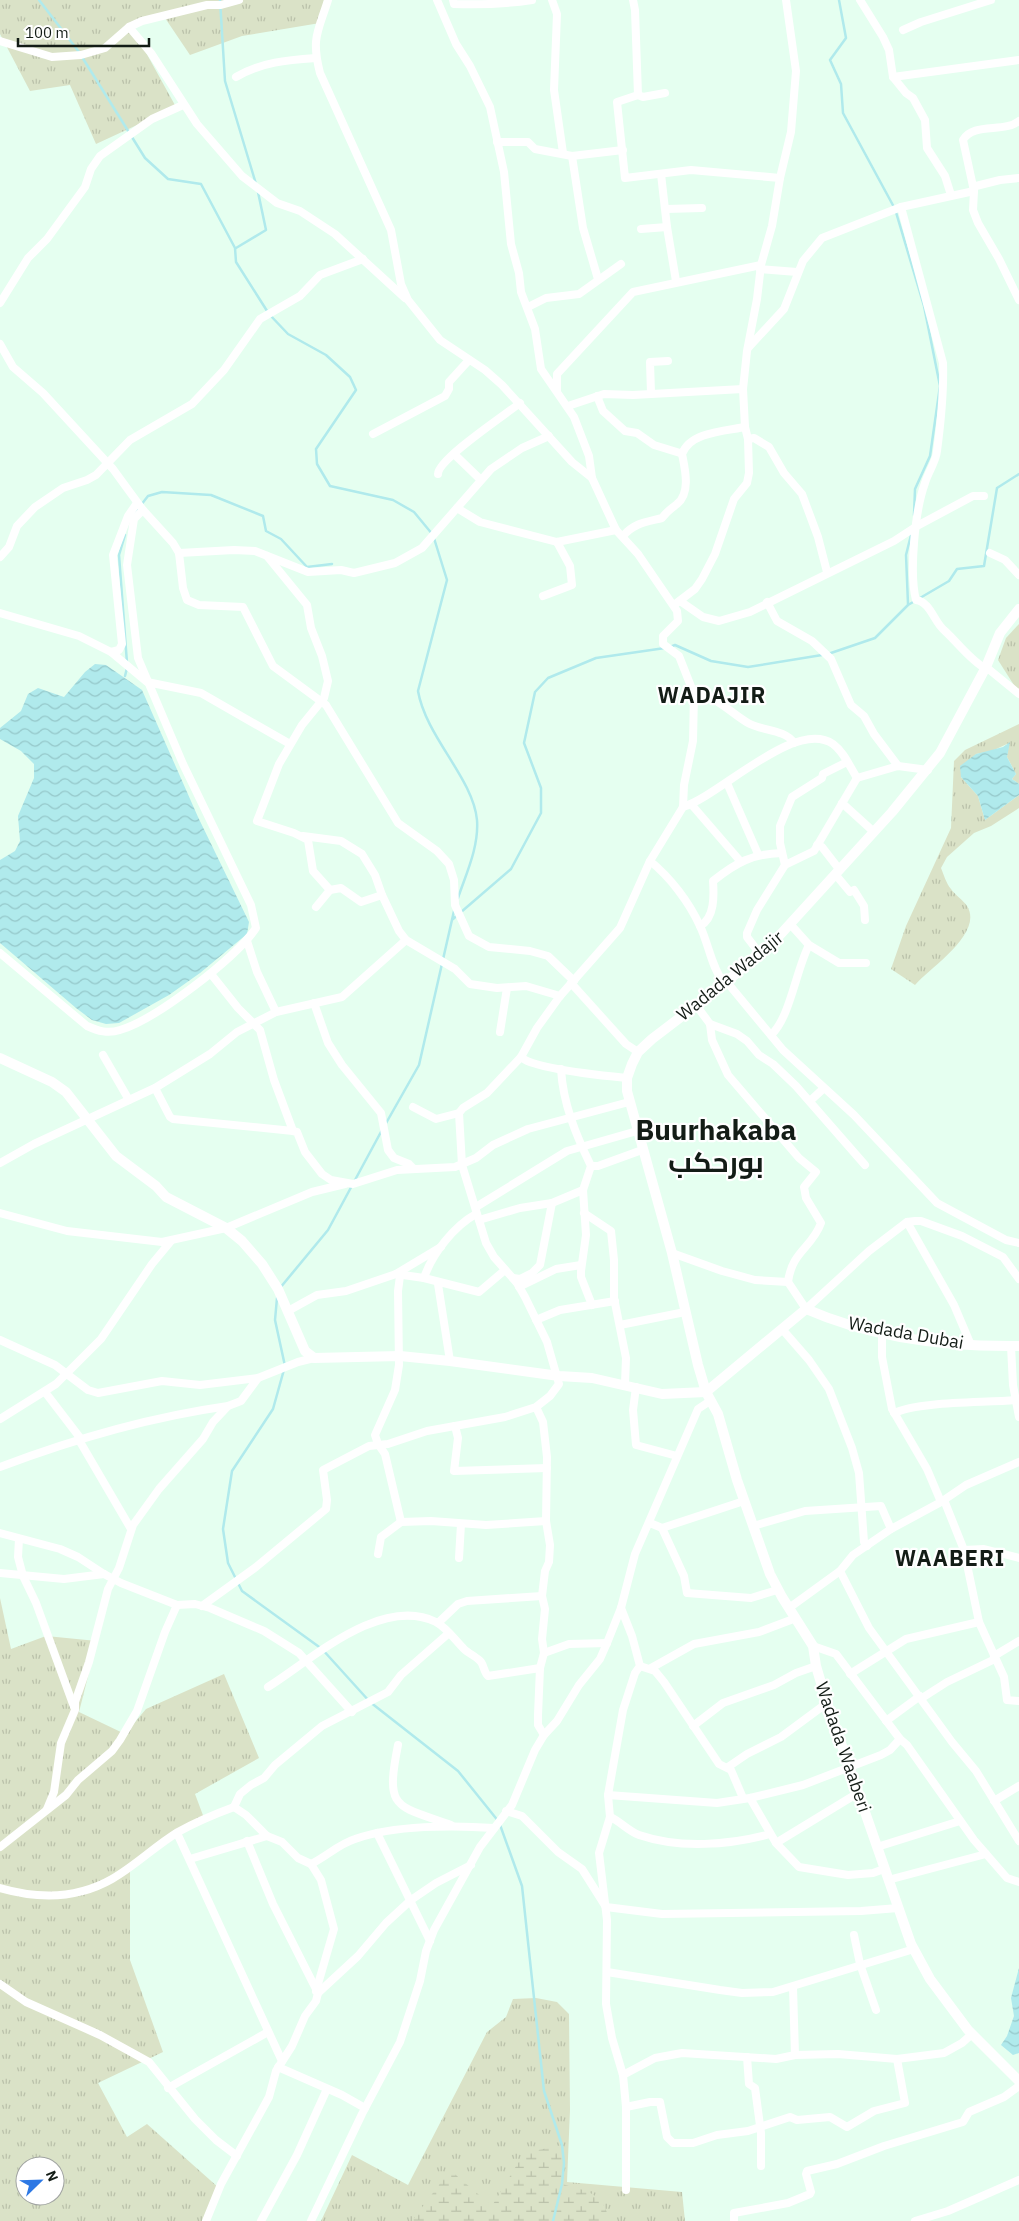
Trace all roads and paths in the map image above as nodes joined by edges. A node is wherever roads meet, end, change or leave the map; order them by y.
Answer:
1 (239, 0) edge
2 (328, 0) edge
3 (437, 0) edge
4 (453, 0) edge
5 (532, 0) edge
6 (552, 0) edge
7 (633, 0) edge
8 (786, 0) edge
9 (860, 0) edge
10 (991, 0) edge
11 (504, 2) edge
12 (129, 27) junction
13 (903, 30) dead end
14 (0, 41) edge
15 (316, 58) junction
16 (1019, 60) edge
17 (236, 77) dead end
18 (893, 77) junction
19 (665, 93) dead end
20 (638, 95) junction
21 (184, 105) junction
22 (1019, 121) edge
23 (497, 142) junction
24 (622, 150) junction
25 (563, 153) junction
26 (572, 156) junction
27 (661, 174) junction
28 (780, 178) junction
29 (1019, 178) edge
30 (974, 188) junction
31 (951, 195) junction
32 (901, 207) junction
33 (702, 208) dead end
34 (666, 209) junction
35 (667, 227) junction
36 (640, 229) dead end
37 (363, 259) junction
38 (621, 264) dead end
39 (761, 267) junction
40 (797, 272) junction
41 (598, 279) junction
42 (676, 281) junction
43 (408, 300) junction
44 (1019, 300) edge
45 (0, 303) edge
46 (528, 307) junction
47 (0, 344) edge
48 (747, 350) junction
49 (469, 360) junction
50 (668, 361) dead end
51 (743, 389) junction
52 (557, 393) junction
53 (651, 393) junction
54 (597, 396) junction
55 (520, 403) junction
56 (568, 406) junction
57 (744, 427) junction
58 (373, 434) dead end
59 (549, 436) junction
60 (748, 439) junction
61 (454, 454) junction
62 (682, 454) junction
63 (107, 464) junction
64 (438, 474) dead end
65 (592, 478) junction
66 (481, 480) junction
67 (984, 496) dead end
68 (138, 503) junction
69 (458, 508) junction
70 (143, 510) junction
71 (917, 526) junction
72 (616, 530) junction
73 (623, 536) junction
74 (557, 542) junction
75 (179, 553) junction
76 (990, 553) dead end
77 (266, 555) junction
78 (0, 557) edge
79 (828, 572) junction
80 (1019, 575) edge
81 (543, 596) dead end
82 (767, 602) junction
83 (677, 603) junction
84 (1019, 609) edge
85 (0, 613) edge
86 (111, 652) junction
87 (986, 668) junction
88 (148, 682) junction
89 (694, 694) junction
90 (1019, 694) edge
91 (321, 701) junction
92 (794, 743) junction
93 (290, 744) junction
94 (847, 762) junction
95 (898, 766) junction
96 (928, 770) junction
97 (857, 778) junction
98 (728, 783) junction
99 (842, 803) junction
100 (687, 805) junction
101 (874, 832) junction
102 (303, 836) junction
103 (816, 845) junction
104 (782, 853) junction
105 (758, 854) junction
106 (650, 861) junction
107 (741, 862) junction
108 (785, 865) junction
109 (837, 871) junction
110 (330, 890) junction
111 (382, 895) junction
112 (316, 907) dead end
113 (865, 920) dead end
114 (791, 925) junction
115 (700, 926) junction
116 (406, 940) junction
117 (247, 941) junction
118 (808, 945) junction
119 (0, 953) edge
120 (760, 954) junction
121 (866, 963) dead end
122 (211, 974) junction
123 (573, 982) junction
124 (725, 982) junction
125 (507, 988) junction
126 (560, 996) junction
127 (314, 1003) junction
128 (696, 1005) junction
129 (276, 1012) junction
130 (254, 1023) junction
131 (710, 1024) junction
132 (500, 1032) dead end
133 (771, 1035) junction
134 (638, 1052) junction
135 (103, 1055) dead end
136 (521, 1057) junction
137 (0, 1058) edge
138 (561, 1069) junction
139 (627, 1078) junction
140 (154, 1088) junction
141 (823, 1089) junction
142 (129, 1100) junction
143 (810, 1101) junction
144 (629, 1102) junction
145 (413, 1107) dead end
146 (459, 1114) junction
147 (87, 1118) junction
148 (571, 1118) junction
149 (293, 1131) junction
150 (637, 1131) junction
151 (581, 1146) junction
152 (642, 1150) junction
153 (2, 1159) edge
154 (462, 1165) junction
155 (865, 1165) dead end
156 (591, 1166) junction
157 (413, 1168) junction
158 (347, 1184) junction
159 (583, 1190) junction
160 (552, 1203) junction
161 (0, 1213) edge
162 (477, 1213) junction
163 (584, 1213) junction
164 (907, 1222) junction
165 (226, 1228) junction
166 (172, 1241) junction
167 (1019, 1243) edge
168 (444, 1244) junction
169 (672, 1253) junction
170 (581, 1265) junction
171 (504, 1270) junction
172 (398, 1275) junction
173 (424, 1278) junction
174 (512, 1278) junction
175 (1019, 1279) edge
176 (788, 1282) junction
177 (438, 1284) junction
178 (519, 1287) junction
179 (614, 1301) junction
180 (592, 1304) junction
181 (806, 1309) junction
182 (288, 1311) junction
183 (685, 1312) junction
184 (536, 1320) junction
185 (620, 1325) junction
186 (782, 1329) junction
187 (882, 1333) junction
188 (0, 1340) edge
189 (971, 1345) junction
190 (1015, 1346) edge
191 (400, 1356) junction
192 (314, 1358) junction
193 (450, 1361) junction
194 (67, 1374) junction
195 (558, 1376) junction
196 (258, 1378) junction
197 (625, 1384) junction
198 (636, 1387) junction
199 (45, 1392) junction
200 (708, 1397) junction
201 (1015, 1400) junction
202 (228, 1406) junction
203 (536, 1407) junction
204 (894, 1413) junction
205 (0, 1418) edge
206 (1019, 1418) edge
207 (455, 1426) junction
208 (80, 1440) junction
209 (378, 1444) junction
210 (677, 1456) junction
211 (1019, 1462) edge
212 (0, 1467) edge
213 (547, 1468) junction
214 (744, 1501) junction
215 (942, 1501) junction
216 (860, 1508) junction
217 (546, 1521) junction
218 (401, 1522) junction
219 (650, 1523) junction
220 (461, 1524) junction
221 (753, 1526) junction
222 (662, 1528) junction
223 (131, 1530) junction
224 (891, 1530) junction
225 (0, 1533) edge
226 (19, 1539) junction
227 (867, 1546) junction
228 (964, 1550) junction
229 (378, 1554) dead end
230 (459, 1558) dead end
231 (1019, 1558) edge
232 (840, 1571) junction
233 (0, 1573) edge
234 (104, 1574) junction
235 (23, 1576) junction
236 (114, 1578) junction
237 (778, 1590) junction
238 (542, 1596) junction
239 (177, 1605) junction
240 (202, 1606) junction
241 (621, 1608) junction
242 (789, 1608) junction
243 (796, 1618) junction
244 (979, 1622) junction
245 (438, 1623) junction
246 (448, 1633) junction
247 (1019, 1641) edge
248 (607, 1643) junction
249 (813, 1646) junction
250 (885, 1651) junction
251 (544, 1653) junction
252 (994, 1658) junction
253 (306, 1662) junction
254 (640, 1666) junction
255 (816, 1666) junction
256 (540, 1668) junction
257 (651, 1668) junction
258 (850, 1674) junction
259 (268, 1687) dead end
260 (921, 1697) junction
261 (1019, 1701) edge
262 (827, 1704) junction
263 (76, 1710) junction
264 (352, 1712) junction
265 (886, 1721) junction
266 (693, 1726) junction
267 (544, 1735) junction
268 (900, 1740) junction
269 (398, 1745) dead end
270 (728, 1767) junction
271 (848, 1767) junction
272 (1019, 1786) edge
273 (858, 1793) junction
274 (608, 1795) junction
275 (746, 1798) junction
276 (994, 1801) junction
277 (234, 1807) junction
278 (47, 1809) junction
279 (506, 1811) junction
280 (610, 1817) junction
281 (960, 1820) junction
282 (457, 1827) junction
283 (494, 1828) junction
284 (177, 1833) junction
285 (377, 1833) junction
286 (770, 1834) junction
287 (267, 1836) junction
288 (1019, 1840) edge
289 (247, 1841) junction
290 (776, 1843) junction
291 (0, 1847) edge
292 (877, 1847) junction
293 (986, 1854) junction
294 (190, 1859) junction
295 (311, 1864) junction
296 (471, 1865) junction
297 (884, 1869) junction
298 (888, 1880) junction
299 (1019, 1882) edge
300 (0, 1888) edge
301 (411, 1900) junction
302 (606, 1907) junction
303 (898, 1908) junction
304 (854, 1935) dead end
305 (430, 1940) junction
306 (914, 1949) junction
307 (860, 1964) junction
308 (607, 1972) junction
309 (0, 1984) edge
310 (793, 1987) junction
311 (317, 1992) junction
312 (876, 2010) dead end
313 (268, 2032) junction
314 (972, 2034) junction
315 (795, 2054) junction
316 (747, 2057) junction
317 (897, 2059) junction
318 (280, 2064) junction
319 (623, 2075) junction
320 (1019, 2081) edge
321 (1019, 2086) edge
322 (168, 2088) junction
323 (328, 2089) junction
324 (626, 2107) junction
325 (365, 2108) junction
326 (760, 2127) junction
327 (237, 2156) junction
328 (761, 2166) dead end
329 (1019, 2180) edge
330 (626, 2190) dead end
331 (206, 2221) edge
332 (261, 2221) edge
333 (311, 2221) edge
334 (734, 2221) edge
335 (915, 2221) edge

1 - 12 street
2 - 15 street
3 - 23 street
4 - 11 street
5 - 11 street
6 - 25 street
7 - 20 street
8 - 28 street
9 - 18 street
10 - 13 street
12 - 14 street
12 - 21 street
15 - 17 street
15 - 43 street
16 - 18 street
18 - 31 street
19 - 20 street
20 - 24 street
21 - 37 street
21 - 45 street
22 - 30 street
23 - 25 street
23 - 46 street
24 - 26 street
24 - 27 street
25 - 26 street
26 - 41 street
27 - 28 street
27 - 34 street
28 - 39 street
29 - 30 street
30 - 31 street
30 - 44 street
31 - 32 street
32 - 40 street
32 - 71 street
33 - 34 street
34 - 35 street
35 - 36 street
35 - 42 street
37 - 43 street
37 - 63 street
38 - 41 street
39 - 40 street
39 - 42 street
39 - 48 street
40 - 48 street
41 - 46 street
42 - 52 street
43 - 49 street
46 - 52 street
47 - 63 street
48 - 51 street
49 - 55 street
49 - 58 street
50 - 53 street
51 - 53 street
51 - 57 street
52 - 56 street
53 - 54 street
54 - 56 street
54 - 62 street
55 - 59 street
55 - 61 street
56 - 65 street
57 - 60 street
57 - 62 street
59 - 65 street
59 - 66 street
60 - 79 street
60 - 83 street
61 - 64 street
61 - 66 street
62 - 73 street
63 - 68 street
63 - 78 street
65 - 72 street
66 - 69 street
67 - 71 street
68 - 70 street
68 - 86 street
69 - 74 street
69 - 77 street
70 - 75 street
70 - 88 street
71 - 79 street
71 - 87 street
72 - 73 street
72 - 74 street
73 - 83 street
74 - 81 street
75 - 77 street
75 - 91 street
76 - 80 street
77 - 91 street
79 - 82 street
82 - 83 street
82 - 95 street
83 - 89 street
84 - 87 street, Wadada Wadajir
85 - 86 street
86 - 88 street
87 - 90 street
87 - 96 street, Wadada Wadajir
88 - 93 street
88 - 117 street
89 - 92 street
89 - 100 street
91 - 93 street
91 - 123 street
92 - 94 street
92 - 98 street
93 - 102 street
94 - 97 street
94 - 104 street
95 - 96 street
95 - 97 street
96 - 101 street, Wadada Wadajir
97 - 99 street
98 - 100 street
98 - 105 street
99 - 101 street
99 - 103 street
100 - 106 street
100 - 107 street
101 - 109 street, Wadada Wadajir
102 - 110 street
102 - 111 street
103 - 108 street
103 - 109 street
104 - 105 street
104 - 108 street
105 - 107 street
106 - 115 street
106 - 123 street
107 - 115 street
108 - 120 street
109 - 113 street
109 - 114 street, Wadada Wadajir
110 - 111 street
110 - 112 street
111 - 116 street
114 - 118 street
114 - 120 street, Wadada Wadajir
115 - 124 street
116 - 125 street
116 - 127 street
117 - 122 street
117 - 129 street
118 - 121 street
118 - 133 street
119 - 122 street
120 - 124 street, Wadada Wadajir
122 - 130 street
123 - 126 street
123 - 134 street
124 - 128 street, Wadada Wadajir
124 - 133 street
125 - 126 street
125 - 132 street
126 - 136 street
127 - 129 street
127 - 157 street
128 - 131 street
128 - 134 street, Wadada Wadajir
129 - 130 street
130 - 140 street
130 - 149 street
131 - 143 street
131 - 176 street
133 - 141 street
134 - 139 street, Wadada Wadajir
135 - 142 street
136 - 138 street
136 - 146 street
137 - 147 street
138 - 139 street
138 - 148 street
139 - 144 street, Wadada Wadajir
140 - 142 street
140 - 149 street
141 - 143 street
141 - 167 street
142 - 147 street
143 - 155 street
144 - 148 street
144 - 150 street, Wadada Wadajir
145 - 146 street
146 - 154 street
147 - 153 street
147 - 165 street
148 - 151 street
148 - 154 street
149 - 158 street
150 - 151 street
150 - 152 street, Wadada Wadajir
151 - 156 street
151 - 162 street
152 - 156 street
152 - 169 street, Wadada Wadajir
154 - 157 street
154 - 162 street
156 - 159 street
157 - 158 street
158 - 165 street
159 - 160 street
159 - 163 street
160 - 162 street
160 - 174 street
161 - 166 street
162 - 168 street
162 - 171 street
163 - 170 street
163 - 179 street
164 - 175 street
164 - 181 street
164 - 189 street
165 - 166 street
165 - 182 street
166 - 194 street
168 - 172 street
168 - 173 street
169 - 176 street
169 - 183 street, Wadada Wadajir
170 - 178 street
170 - 180 street
171 - 174 street
171 - 177 street
172 - 173 street
172 - 182 street
172 - 191 street
173 - 177 street
174 - 178 street
176 - 181 street
177 - 193 street
178 - 184 street
179 - 180 street
179 - 185 street
180 - 184 street
181 - 186 street
181 - 187 street, Wadada Dubai
182 - 192 street
183 - 185 street
183 - 200 street, Wadada Wadajir
184 - 195 street
185 - 197 street
186 - 200 street
186 - 216 street
187 - 189 street, Wadada Dubai
187 - 204 street
188 - 194 street
189 - 190 street, Wadada Dubai
190 - 201 street
191 - 192 street
191 - 193 street
191 - 209 street
192 - 196 street
193 - 195 street
194 - 196 street
194 - 199 street
195 - 197 street
195 - 203 street
196 - 202 street
197 - 198 street
198 - 200 street
198 - 210 street
199 - 205 street
199 - 208 street
200 - 210 street
200 - 214 street, Wadada Waaberi
201 - 204 street
201 - 206 street
202 - 208 street
202 - 223 street
203 - 207 street
203 - 213 street
204 - 215 street
207 - 209 street
207 - 213 street
208 - 212 street
208 - 223 street
209 - 218 street
209 - 240 street
210 - 219 street
211 - 215 street
213 - 217 street
214 - 221 street, Wadada Waaberi
214 - 222 street
215 - 224 street
215 - 228 street
216 - 221 street
216 - 224 street
216 - 227 street
217 - 220 street
217 - 238 street
218 - 220 street
218 - 229 street
219 - 222 street
219 - 241 street
220 - 230 street
221 - 237 street, Wadada Waaberi
222 - 237 street
223 - 236 street
224 - 227 street
225 - 226 street
226 - 234 street
226 - 235 street
227 - 232 street
228 - 231 street
228 - 244 street
232 - 242 street
232 - 250 street
233 - 235 street
234 - 235 street
234 - 236 street
235 - 263 street
236 - 239 street
236 - 263 street
237 - 242 street, Wadada Waaberi
238 - 245 street
238 - 251 street
239 - 240 street
239 - 278 street
240 - 253 street
241 - 248 street
241 - 254 street
242 - 243 street, Wadada Waaberi
243 - 249 street, Wadada Waaberi
243 - 257 street
244 - 250 street
244 - 252 street
245 - 246 street
245 - 253 street
246 - 256 street
246 - 264 street
247 - 252 street
248 - 251 street
248 - 267 street
249 - 255 street, Wadada Waaberi
249 - 258 street
250 - 258 street
250 - 260 street
251 - 256 street
252 - 260 street
252 - 261 street
253 - 259 street
253 - 264 street
254 - 257 street
254 - 274 street
255 - 262 street, Wadada Waaberi
255 - 266 street
256 - 267 street
257 - 266 street
258 - 265 street
260 - 265 street
260 - 276 street
262 - 270 street
262 - 271 street, Wadada Waaberi
263 - 278 street
264 - 277 street
265 - 268 street
266 - 270 street
267 - 279 street
268 - 271 street
268 - 281 street
269 - 282 street
270 - 275 street
271 - 273 street, Wadada Waaberi
271 - 275 street
272 - 276 street
273 - 290 street
273 - 292 street, Wadada Waaberi
274 - 275 street
274 - 280 street
275 - 286 street
276 - 288 street
277 - 284 street
277 - 287 street
278 - 291 street
279 - 283 street
279 - 302 street
280 - 286 street
280 - 302 street
281 - 292 street
281 - 293 street
282 - 283 street
282 - 285 street
283 - 296 street
284 - 294 street
284 - 300 street
285 - 295 street
285 - 301 street
286 - 290 street
287 - 289 street
287 - 295 street
289 - 294 street
289 - 311 street
290 - 297 street
292 - 297 street, Wadada Waaberi
293 - 298 street
293 - 299 street
294 - 313 street
295 - 311 street
296 - 301 street
296 - 305 street
297 - 298 street, Wadada Waaberi
298 - 303 street, Wadada Waaberi
301 - 305 street
301 - 311 street
302 - 303 street
302 - 308 street
303 - 306 street, Wadada Waaberi
304 - 307 street
305 - 325 street
306 - 307 street
306 - 314 street, Wadada Waaberi
307 - 310 street
307 - 312 street
308 - 310 street
308 - 319 street
309 - 322 street
310 - 315 street
311 - 318 street
313 - 318 street
313 - 322 street
314 - 317 street
314 - 320 street, Wadada Waaberi
315 - 316 street
315 - 317 street
316 - 319 street
316 - 326 street
317 - 326 street
318 - 323 street
318 - 327 street
319 - 324 street
321 - 334 street
322 - 327 street
323 - 325 street
323 - 332 street
324 - 326 street
324 - 330 street
325 - 333 street
326 - 328 street
327 - 331 street
329 - 335 street

